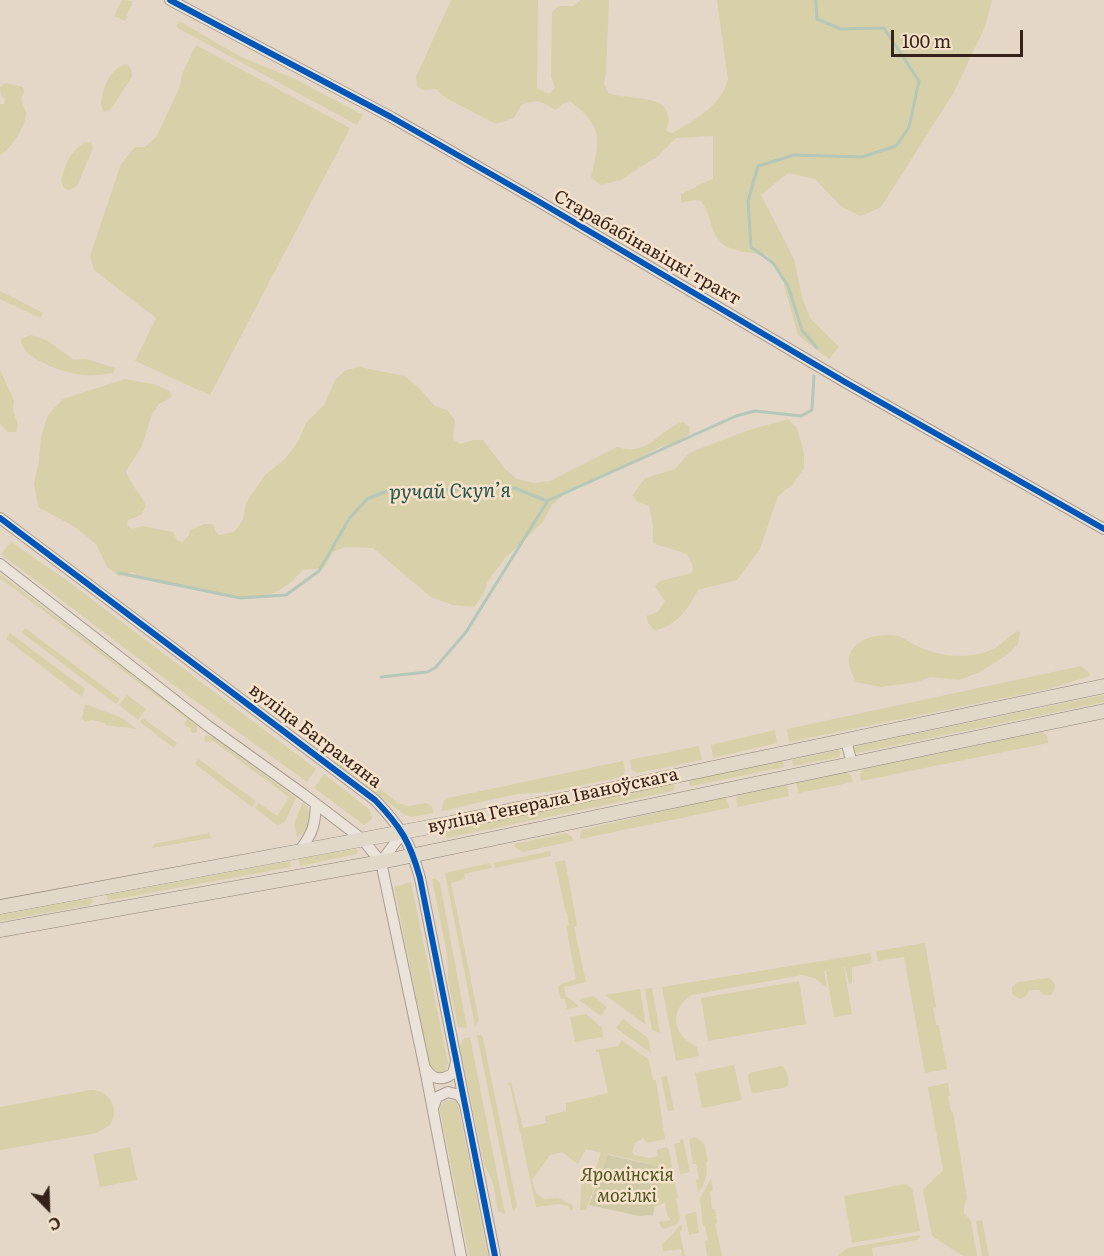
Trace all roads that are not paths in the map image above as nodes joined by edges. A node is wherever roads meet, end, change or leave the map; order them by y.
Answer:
1 (170, 0) edge
2 (0, 519) edge
3 (1104, 529) edge
4 (0, 564) edge
5 (1104, 686) edge
6 (1104, 711) edge
7 (846, 741) junction
8 (852, 763) junction
9 (690, 772) junction
10 (667, 777) junction
11 (695, 795) junction
12 (672, 800) junction
13 (316, 804) junction
14 (403, 832) junction
15 (362, 839) junction
16 (300, 850) junction
17 (413, 855) junction
18 (381, 862) junction
19 (110, 887) junction
20 (85, 892) junction
21 (0, 907) edge
22 (114, 911) junction
23 (89, 915) junction
24 (0, 930) edge
25 (456, 1062) junction
26 (425, 1069) junction
27 (465, 1106) junction
28 (434, 1113) junction
29 (461, 1256) edge
30 (495, 1256) edge

1 - 3 street, Старабабінавіцкі тракт
2 - 14 street, вуліца Баграмяна
4 - 13 street
5 - 7 main road, вуліца Генерала Іваноўскага
6 - 8 main road, вуліца Генерала Іваноўскага
7 - 8 street
7 - 9 main road, вуліца Генерала Іваноўскага
8 - 11 main road, вуліца Генерала Іваноўскага
9 - 10 main road, вуліца Генерала Іваноўскага
9 - 11 main road
10 - 12 main road
10 - 14 main road, вуліца Генерала Іваноўскага
11 - 12 main road, вуліца Генерала Іваноўскага
12 - 17 main road, вуліца Генерала Іваноўскага
13 - 15 street
13 - 16 street
14 - 15 main road, вуліца Генерала Іваноўскага
14 - 17 street, вуліца Баграмяна
14 - 18 street
15 - 16 main road, вуліца Генерала Іваноўскага
15 - 18 street
16 - 19 main road, вуліца Генерала Іваноўскага
17 - 18 main road, вуліца Генерала Іваноўскага
17 - 25 street, вуліца Баграмяна
18 - 22 main road, вуліца Генерала Іваноўскага
18 - 26 street
19 - 20 main road, вуліца Генерала Іваноўскага
19 - 22 main road
20 - 21 main road, вуліца Генерала Іваноўскага
20 - 23 main road
22 - 23 main road, вуліца Генерала Іваноўскага
23 - 24 main road, вуліца Генерала Іваноўскага
25 - 26 street
25 - 27 street, вуліца Баграмяна
26 - 28 street
27 - 28 street
27 - 30 street, вуліца Баграмяна
28 - 29 street

